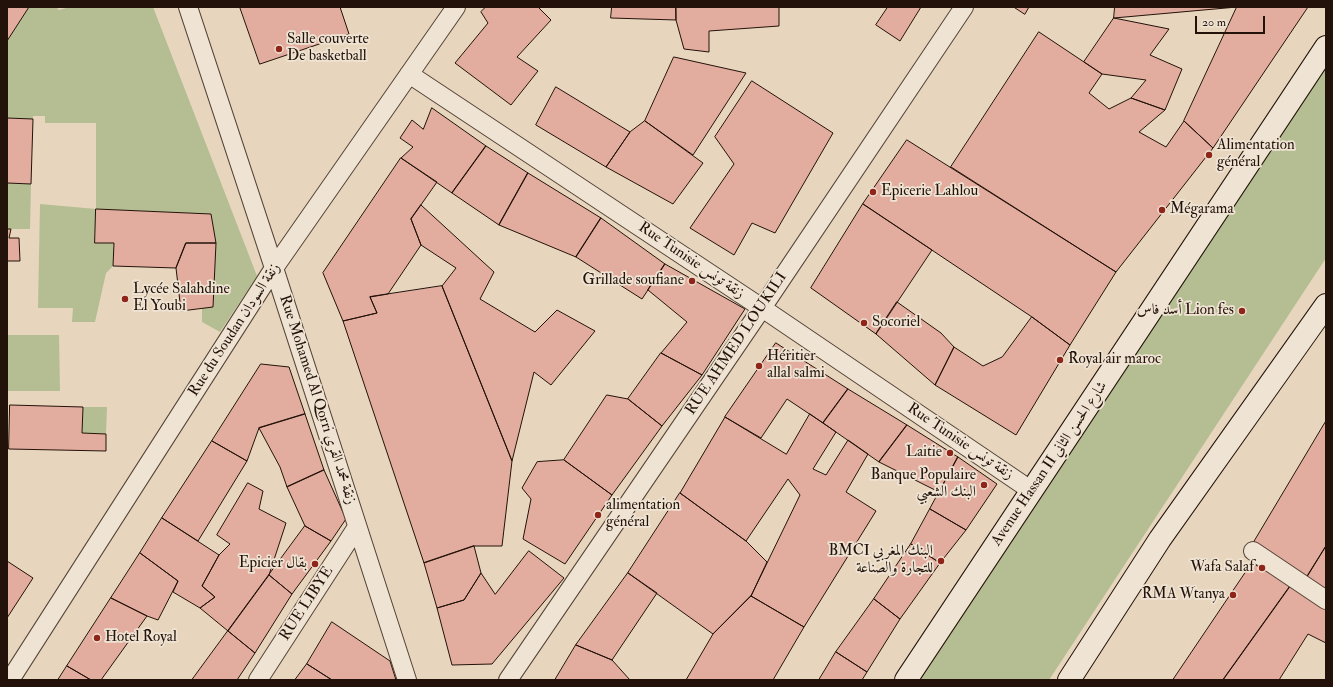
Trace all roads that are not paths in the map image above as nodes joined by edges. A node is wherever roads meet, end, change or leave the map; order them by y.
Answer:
1 (188, 7) edge
2 (456, 7) edge
3 (964, 7) edge
4 (1326, 47) edge
5 (410, 74) junction
6 (274, 268) junction
7 (1326, 305) edge
8 (762, 308) junction
9 (1032, 491) junction
10 (357, 527) junction
11 (1253, 551) dead end
12 (1326, 600) edge
13 (10, 680) edge
14 (258, 680) edge
15 (407, 680) edge
16 (508, 680) edge
17 (906, 680) edge
18 (1069, 680) edge

1 - 6 street, Rue Mohamed Al Qorri زنقة محمد القري
2 - 5 street, Rue du Soudan زنقة السودان
3 - 8 street, RUE AHMED LOUKILI
4 - 9 main road, Avenue Hassan II شارع الحسن الثاني
5 - 6 street, Rue du Soudan زنقة السودان
5 - 8 street, Rue Tunisie زنقة تونس
6 - 10 street, Rue Mohamed Al Qorri زنقة محمد القري
6 - 13 street, Rue du Soudan زنقة السودان
7 - 18 main road
8 - 9 street, Rue Tunisie زنقة تونس
8 - 16 street, RUE AHMED LOUKILI
9 - 17 main road, Avenue Hassan II شارع الحسن الثاني
10 - 14 street, RUE LIBYE
10 - 15 street, Rue Mohamed Al Qorri زنقة محمد القري
11 - 12 street

